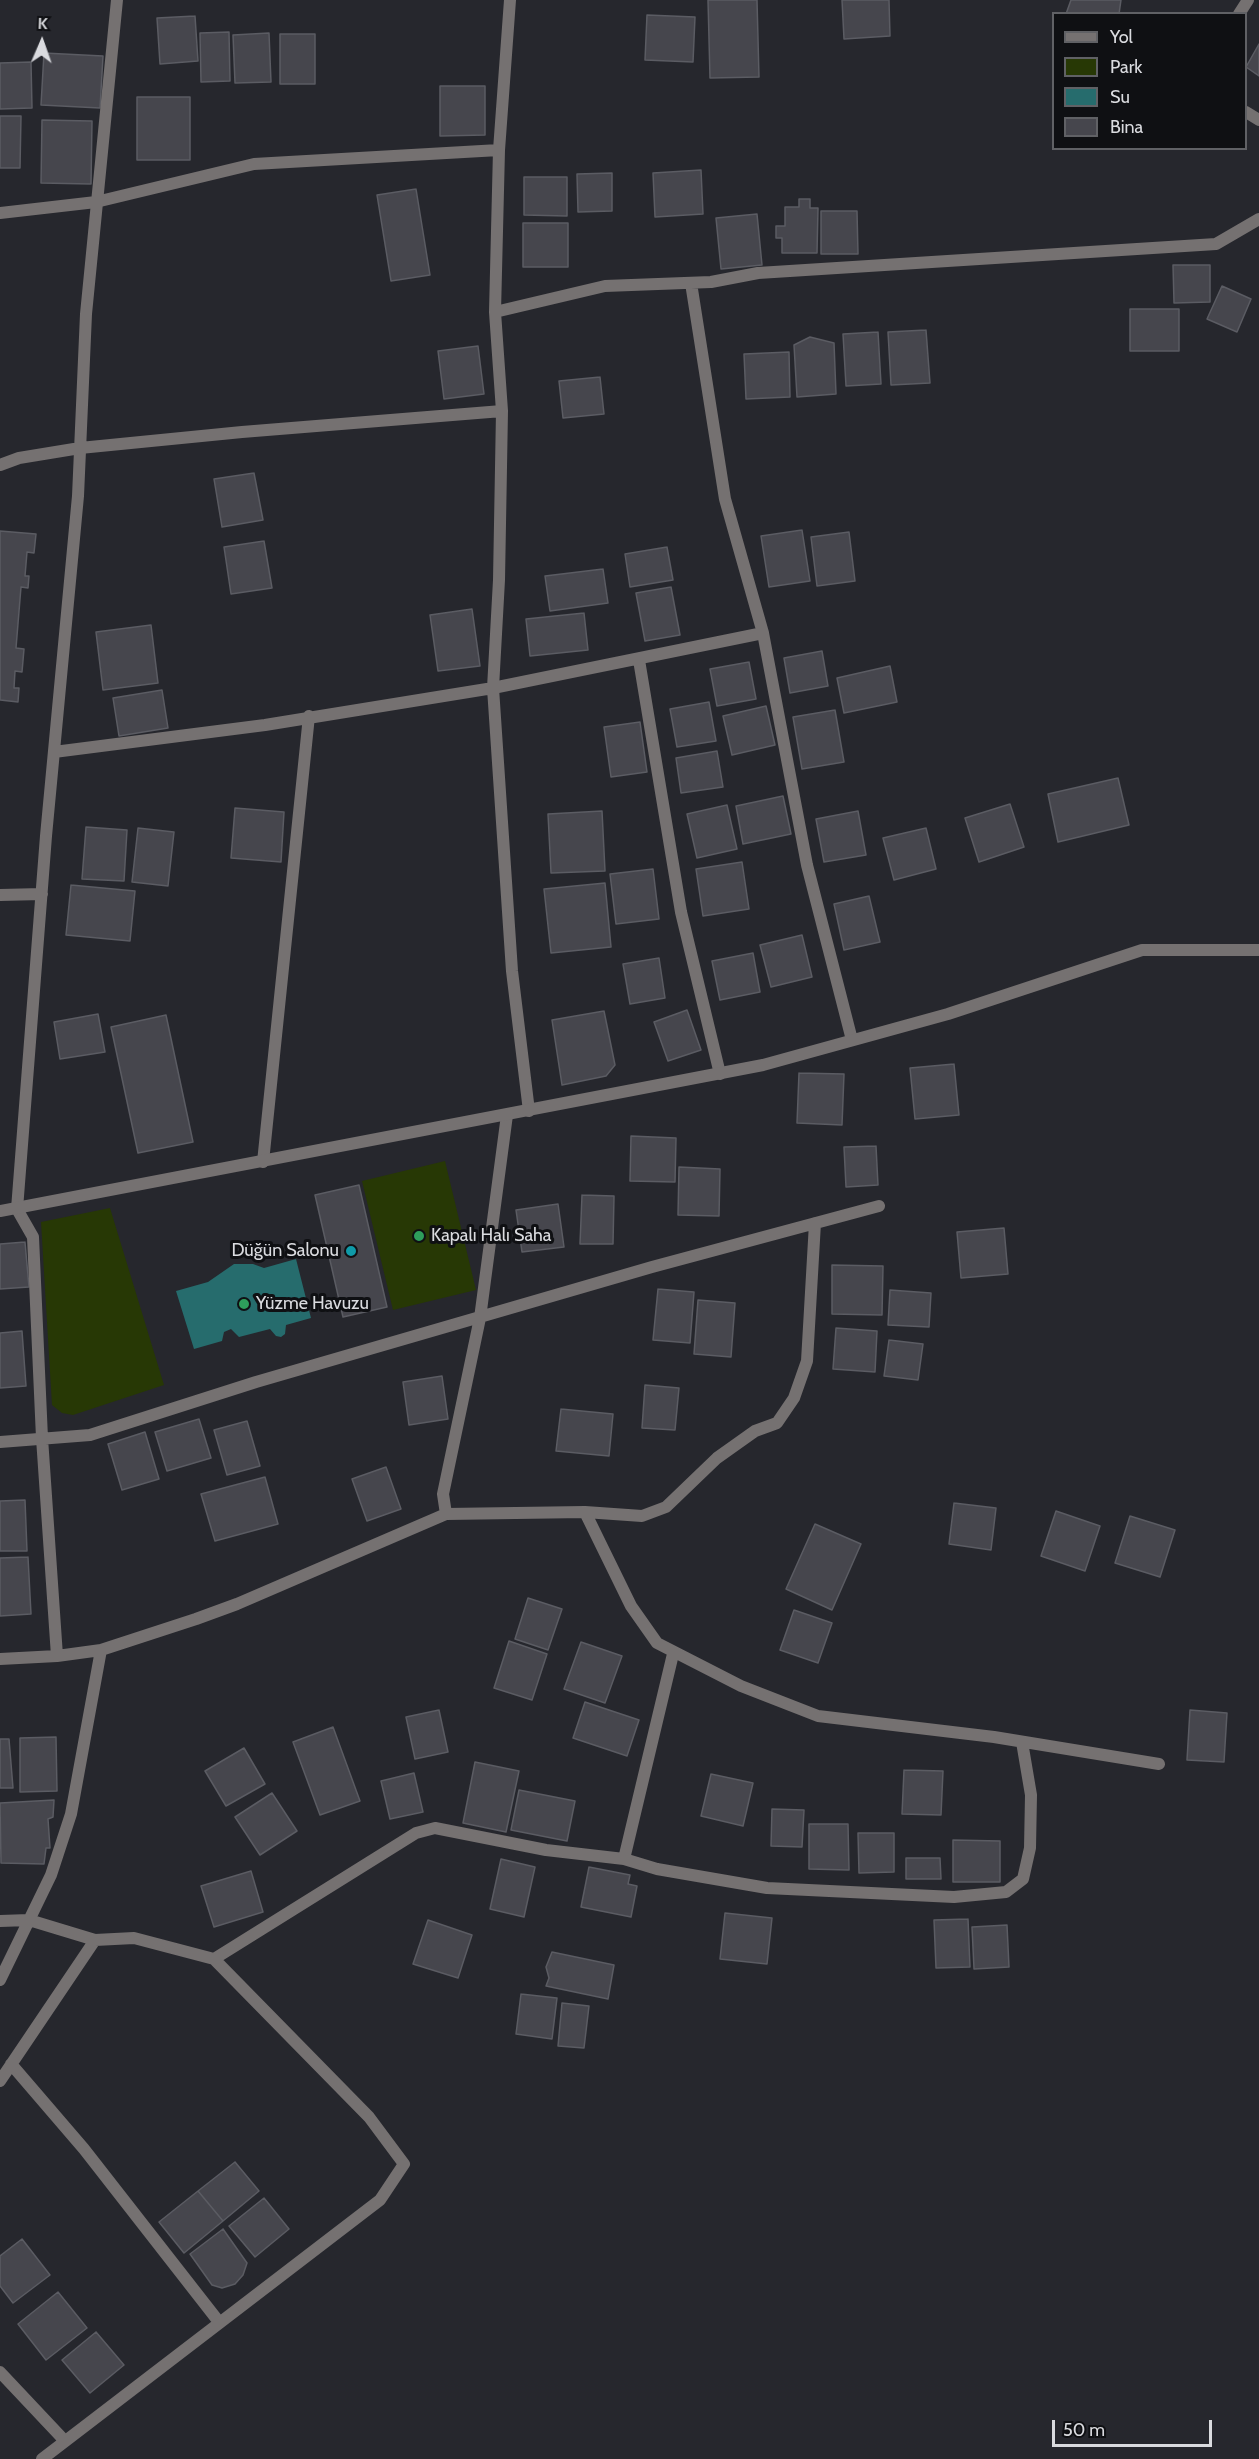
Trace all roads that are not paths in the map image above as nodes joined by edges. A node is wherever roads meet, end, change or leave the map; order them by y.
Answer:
1 (117, 0) edge
2 (510, 0) edge
3 (499, 150) junction
4 (96, 202) junction
5 (0, 213) edge
6 (1259, 219) edge
7 (691, 283) junction
8 (495, 312) junction
9 (502, 411) junction
10 (80, 448) junction
11 (0, 465) edge
12 (763, 633) junction
13 (639, 660) junction
14 (493, 688) junction
15 (309, 716) junction
16 (54, 752) junction
17 (42, 894) junction
18 (0, 895) edge
19 (1259, 950) edge
20 (852, 1040) junction
21 (720, 1074) junction
22 (529, 1111) junction
23 (507, 1115) junction
24 (263, 1162) junction
25 (879, 1206) dead end
26 (17, 1209) junction
27 (0, 1211) edge
28 (815, 1223) junction
29 (480, 1318) junction
30 (42, 1438) junction
31 (0, 1442) edge
32 (585, 1512) junction
33 (446, 1514) junction
34 (101, 1650) junction
35 (673, 1654) junction
36 (57, 1656) junction
37 (0, 1659) edge
38 (1022, 1742) junction
39 (1159, 1764) dead end
40 (624, 1859) junction
41 (28, 1920) junction
42 (0, 1921) edge
43 (95, 1940) junction
44 (214, 1959) junction
45 (0, 1980) edge
46 (11, 2064) junction
47 (0, 2080) edge
48 (219, 2322) junction
49 (0, 2372) edge
50 (64, 2440) junction
51 (42, 2459) edge

1 - 4 street
2 - 3 street
3 - 4 street
3 - 8 street
4 - 5 street
4 - 10 street
6 - 7 street
7 - 8 street
7 - 12 street
8 - 9 street
9 - 10 street
9 - 14 street
10 - 11 street
10 - 16 street
12 - 13 street
12 - 20 street
13 - 14 street
13 - 21 street
14 - 15 street
14 - 22 street
15 - 16 street
15 - 24 street
16 - 17 street
17 - 18 street
17 - 26 street
19 - 20 street
20 - 21 street
21 - 22 street
22 - 23 street
23 - 24 street
23 - 29 street
24 - 26 street
25 - 28 street
26 - 27 street
26 - 30 street
28 - 29 street
28 - 32 street
29 - 30 street
29 - 33 street
30 - 31 street
30 - 36 street
32 - 33 street
32 - 35 street
33 - 34 street
34 - 36 street
34 - 41 street
35 - 38 street
35 - 40 street
36 - 37 street
38 - 39 street
38 - 40 street
40 - 44 street
41 - 42 street
41 - 43 street
41 - 45 street
43 - 44 street
43 - 46 street
44 - 48 street
46 - 47 street
46 - 48 street
48 - 50 street
49 - 50 street
50 - 51 street

